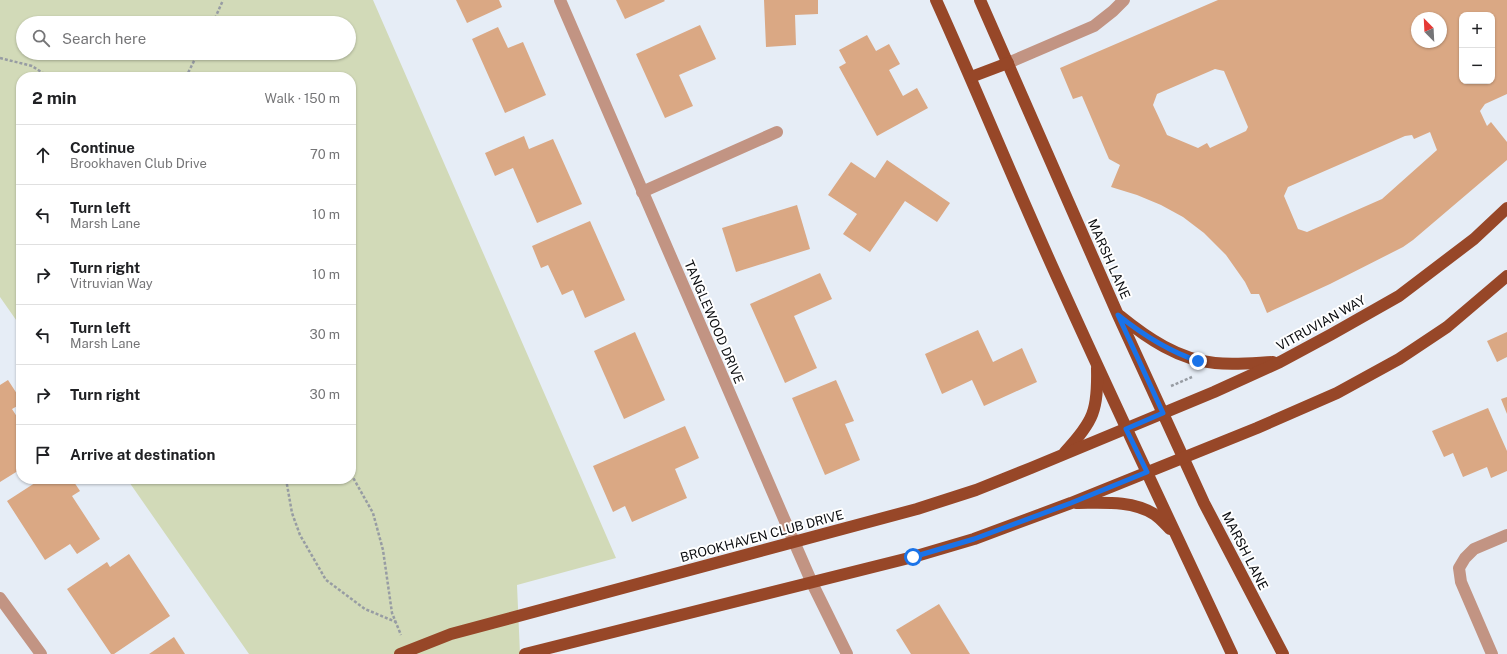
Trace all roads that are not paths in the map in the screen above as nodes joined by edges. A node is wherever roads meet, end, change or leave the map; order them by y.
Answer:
1 (560, 0) edge
2 (936, 0) edge
3 (980, 0) edge
4 (1124, 0) edge
5 (1008, 63) junction
6 (971, 77) junction
7 (777, 132) dead end
8 (642, 192) junction
9 (1507, 208) edge
10 (1507, 276) edge
11 (1118, 315) junction
12 (1280, 362) junction
13 (1097, 363) junction
14 (1163, 413) junction
15 (1126, 429) junction
16 (1062, 456) junction
17 (1184, 458) junction
18 (1147, 472) junction
19 (1071, 503) junction
20 (1174, 533) junction
21 (1507, 535) edge
22 (794, 542) junction
23 (812, 583) junction
24 (0, 598) edge
25 (406, 653) edge
26 (41, 654) edge
27 (525, 654) edge
28 (847, 654) edge
29 (1232, 654) edge
30 (1283, 654) edge
31 (1492, 654) edge

1 - 8 street, TANGLEWOOD DRIVE
2 - 6 main road
3 - 5 main road, MARSH LANE
4 - 5 street
5 - 6 main road
5 - 11 main road, MARSH LANE
6 - 13 main road
7 - 8 street
8 - 22 street, TANGLEWOOD DRIVE
9 - 12 main road, VITRUVIAN WAY
10 - 17 main road
11 - 12 main road
11 - 14 main road, MARSH LANE
12 - 14 main road, VITRUVIAN WAY
13 - 15 main road
13 - 16 main road
14 - 15 main road, VITRUVIAN WAY
14 - 17 main road, MARSH LANE
15 - 16 main road, BROOKHAVEN CLUB DRIVE
15 - 18 main road
16 - 22 main road, BROOKHAVEN CLUB DRIVE
17 - 18 main road
17 - 30 main road, MARSH LANE
18 - 19 main road
18 - 20 main road
19 - 20 main road
19 - 23 main road
20 - 29 main road
21 - 31 street
22 - 23 street, TANGLEWOOD DRIVE
22 - 25 main road, BROOKHAVEN CLUB DRIVE
23 - 27 main road
23 - 28 street, TANGLEWOOD DRIVE
24 - 26 street

